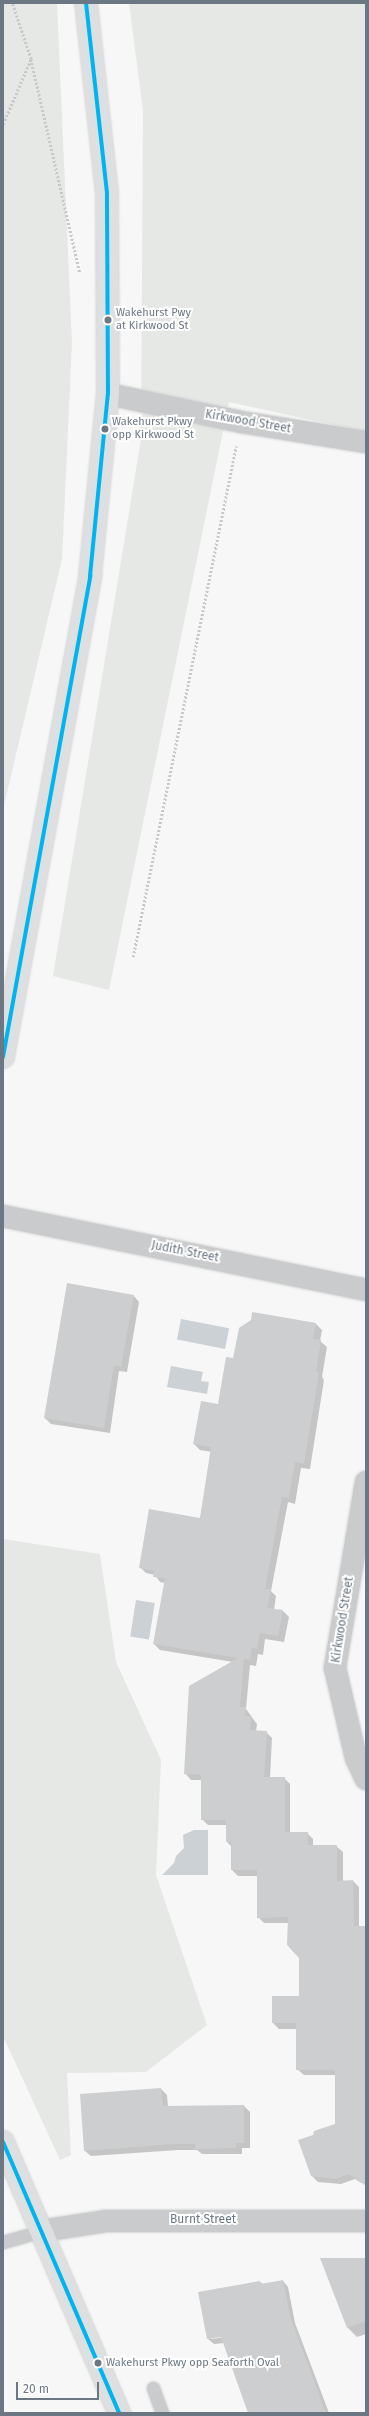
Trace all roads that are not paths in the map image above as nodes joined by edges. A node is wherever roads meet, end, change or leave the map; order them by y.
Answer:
1 (86, 3) edge
2 (108, 394) junction
3 (366, 442) edge
4 (3, 1057) edge
5 (3, 1216) edge
6 (366, 1290) edge
7 (366, 1482) edge
8 (366, 1778) edge
9 (3, 2142) edge
10 (366, 2220) edge
11 (41, 2231) junction
12 (3, 2242) edge
13 (153, 2388) dead end
14 (119, 2413) edge
15 (162, 2413) edge

1 - 2 main road
2 - 3 street, Kirkwood Street
2 - 4 main road
5 - 6 street, Judith Street
7 - 8 street, Kirkwood Street
9 - 11 main road
10 - 11 street, Burnt Street
11 - 12 lane
11 - 14 main road
13 - 15 lane

